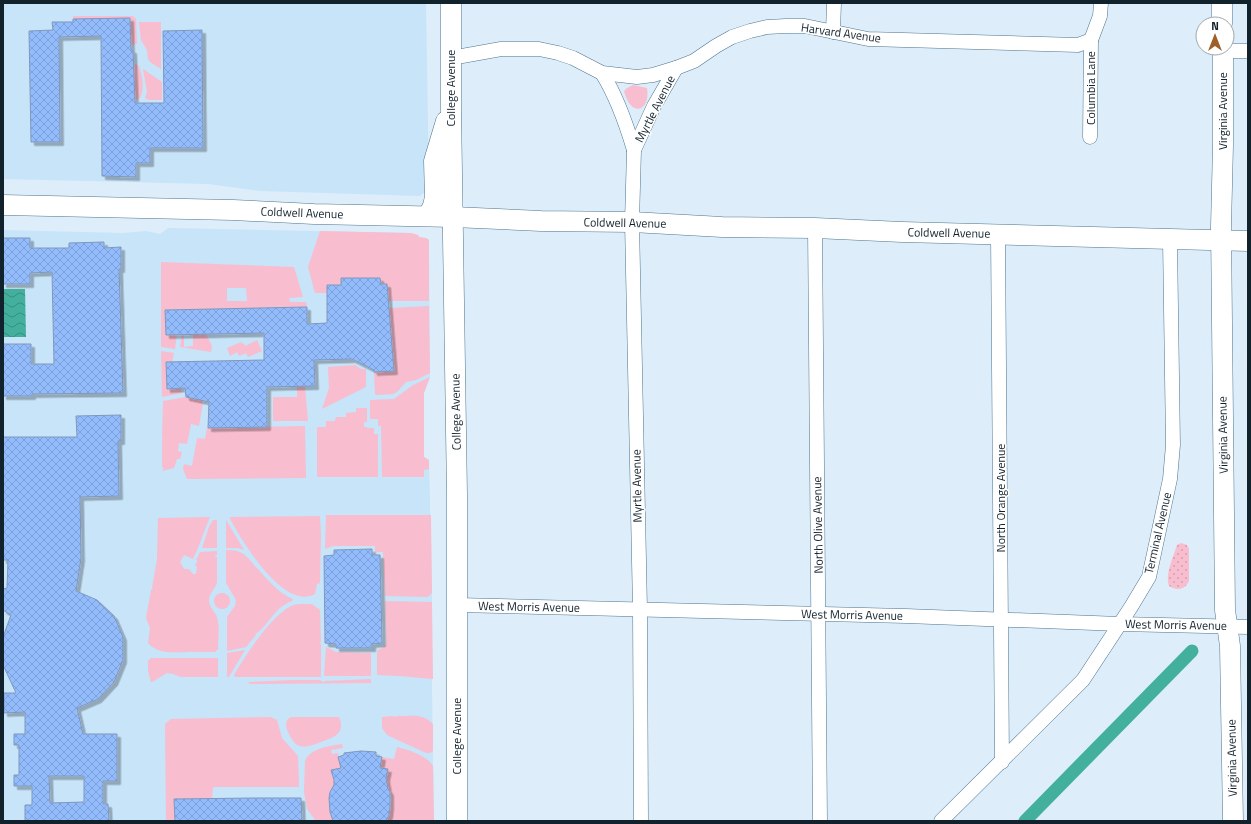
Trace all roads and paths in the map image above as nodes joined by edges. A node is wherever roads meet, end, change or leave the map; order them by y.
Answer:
1 (451, 3) edge
2 (834, 3) edge
3 (1101, 3) edge
4 (1222, 3) edge
5 (1222, 16) edge
6 (833, 32) junction
7 (1093, 34) junction
8 (1235, 50) edge
9 (1248, 51) edge
10 (1223, 56) edge
11 (452, 58) junction
12 (676, 68) junction
13 (602, 73) junction
14 (451, 108) junction
15 (1090, 137) dead end
16 (634, 150) junction
17 (3, 205) edge
18 (428, 216) junction
19 (453, 217) junction
20 (632, 222) junction
21 (815, 228) junction
22 (998, 234) junction
23 (1170, 240) junction
24 (1222, 241) junction
25 (1248, 241) edge
26 (457, 605) junction
27 (640, 610) junction
28 (819, 614) junction
29 (1002, 620) junction
30 (1120, 624) junction
31 (1228, 627) junction
32 (1248, 627) edge
33 (1002, 762) junction
34 (457, 821) edge
35 (641, 821) edge
36 (820, 821) edge
37 (941, 821) edge
38 (1233, 821) edge

1 - 11 street, College Avenue
2 - 6 street
3 - 7 street, Columbia Lane
4 - 5 street
6 - 7 street, Harvard Avenue
6 - 12 street, Harvard Avenue
7 - 15 street, Columbia Lane
8 - 9 street
10 - 24 street, Virginia Avenue
11 - 13 street, Harvard Avenue
11 - 14 street, College Avenue
12 - 13 street, Harvard Avenue
12 - 16 street, Myrtle Avenue
13 - 16 street, Myrtle Avenue
14 - 18 street
14 - 19 street, College Avenue
16 - 20 street, Myrtle Avenue
17 - 18 street, Coldwell Avenue
18 - 19 street, Coldwell Avenue
19 - 20 street, Coldwell Avenue
19 - 26 street, College Avenue
20 - 21 street, Coldwell Avenue
20 - 27 street, Myrtle Avenue
21 - 22 street, Coldwell Avenue
21 - 28 street, North Olive Avenue
22 - 23 street, Coldwell Avenue
22 - 29 street, North Orange Avenue
23 - 24 street, Coldwell Avenue
23 - 30 street, Terminal Avenue
24 - 25 street, Coldwell Avenue
24 - 31 street, Virginia Avenue
26 - 27 street, West Morris Avenue
26 - 34 street, College Avenue
27 - 28 street, West Morris Avenue
27 - 35 street, Myrtle Avenue
28 - 29 street, West Morris Avenue
28 - 36 street, North Olive Avenue
29 - 30 street, West Morris Avenue
29 - 33 street, North Orange Avenue
30 - 31 street, West Morris Avenue
30 - 33 street, Terminal Avenue
31 - 32 street, West Morris Avenue
31 - 38 street, Virginia Avenue
33 - 37 street, Terminal Avenue

